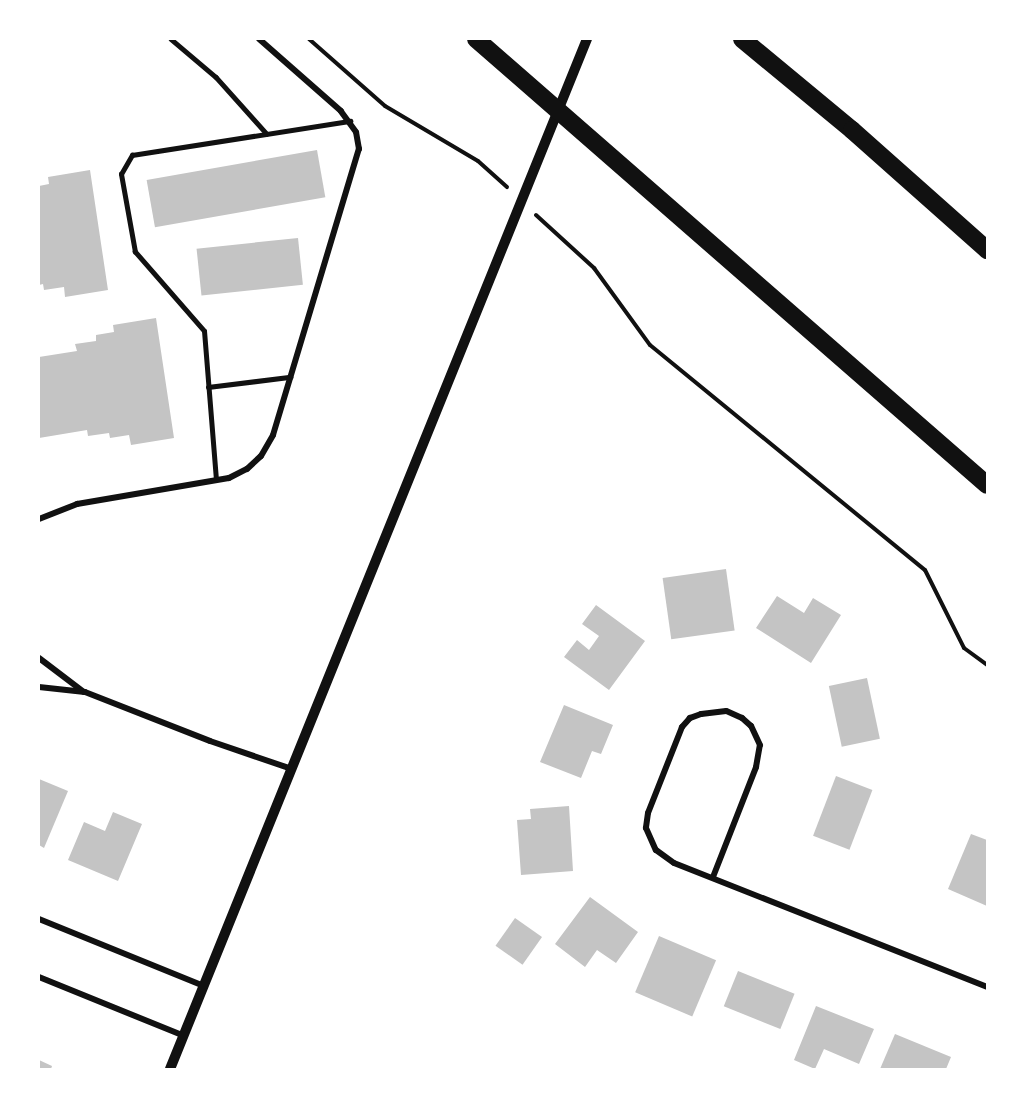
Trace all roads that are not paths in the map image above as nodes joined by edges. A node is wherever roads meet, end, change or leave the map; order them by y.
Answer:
1 (171, 39) edge
2 (259, 39) edge
3 (476, 39) edge
4 (587, 39) edge
5 (742, 39) edge
6 (350, 121) junction
7 (267, 134) junction
8 (987, 250) edge
9 (290, 377) junction
10 (208, 387) junction
11 (216, 480) junction
12 (987, 485) edge
13 (39, 519) edge
14 (39, 658) edge
15 (39, 687) edge
16 (85, 692) junction
17 (292, 769) junction
18 (712, 877) junction
19 (39, 919) edge
20 (39, 977) edge
21 (205, 986) junction
22 (987, 987) edge
23 (184, 1036) junction
24 (170, 1069) edge

1 - 7 lane
2 - 6 street
3 - 12 highway
4 - 17 street
5 - 8 highway
6 - 7 lane
6 - 9 street
7 - 10 lane
9 - 10 lane
9 - 11 street
10 - 11 lane
11 - 13 street
14 - 16 street
15 - 16 street
16 - 17 street
17 - 21 street
18 - 18 street
18 - 22 street
19 - 21 street
20 - 23 street
21 - 23 street
23 - 24 street

